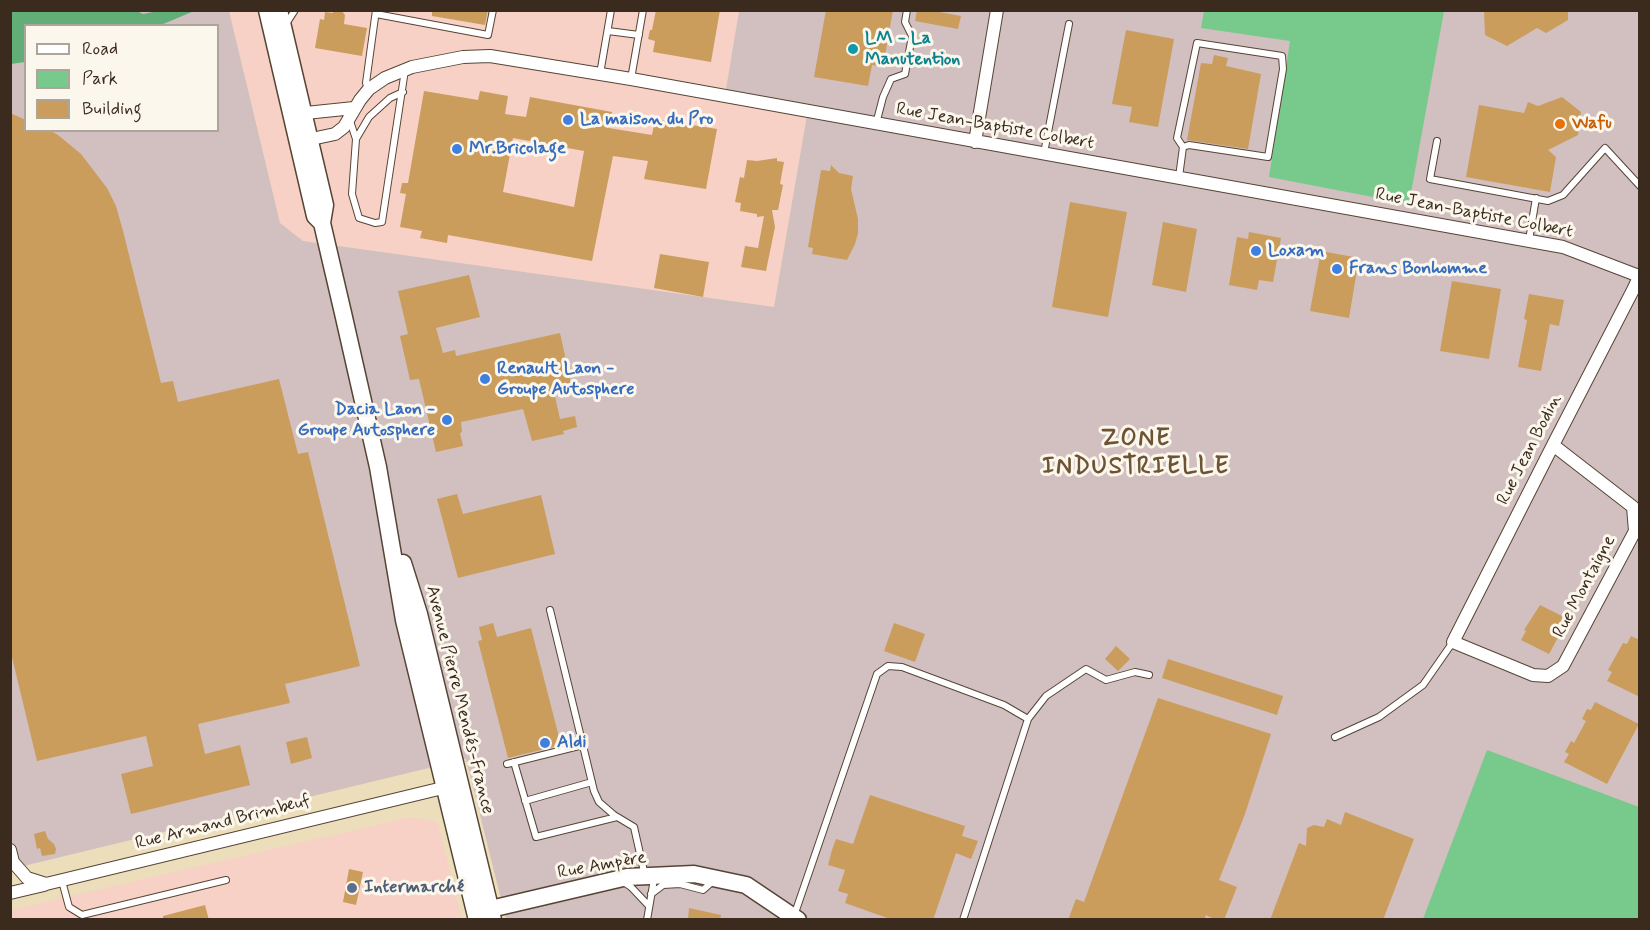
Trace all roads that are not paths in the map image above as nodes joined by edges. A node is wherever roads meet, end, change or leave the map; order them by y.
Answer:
1 (267, 10) edge
2 (279, 10) edge
3 (295, 10) edge
4 (493, 10) edge
5 (611, 10) edge
6 (643, 10) edge
7 (907, 10) edge
8 (997, 10) edge
9 (376, 12) edge
10 (1069, 24) dead end
11 (284, 27) junction
12 (608, 31) junction
13 (639, 35) junction
14 (405, 69) junction
15 (600, 75) junction
16 (631, 79) junction
17 (369, 89) junction
18 (403, 92) junction
19 (354, 108) junction
20 (297, 114) junction
21 (350, 121) junction
22 (876, 124) junction
23 (356, 139) junction
24 (304, 141) junction
25 (1437, 141) dead end
26 (975, 142) junction
27 (1183, 147) junction
28 (1044, 154) junction
29 (1179, 178) junction
30 (1640, 186) edge
31 (1536, 198) junction
32 (1529, 240) junction
33 (1639, 276) edge
34 (1553, 445) junction
35 (550, 610) dead end
36 (1453, 642) junction
37 (1149, 675) dead end
38 (1028, 719) junction
39 (1335, 737) dead end
40 (583, 745) junction
41 (592, 782) junction
42 (453, 786) junction
43 (525, 801) junction
44 (618, 817) junction
45 (10, 850) edge
46 (650, 876) junction
47 (619, 879) junction
48 (715, 879) junction
49 (62, 880) junction
50 (226, 880) dead end
51 (46, 884) junction
52 (10, 893) edge
53 (651, 894) junction
54 (649, 906) junction
55 (483, 916) edge
56 (796, 918) edge
57 (647, 920) edge
58 (963, 920) edge

1 - 20 main road, Avenue Pierre Mendés-France
2 - 11 main road, Avenue Pierre Mendés-France
3 - 11 lane
4 - 9 lane
5 - 12 lane
6 - 13 lane
7 - 22 lane
8 - 26 street
9 - 17 lane
10 - 28 lane
11 - 20 main road, Avenue Pierre Mendés-France
12 - 13 lane
12 - 15 lane
13 - 16 lane
14 - 15 street, Rue Jean-Baptiste Colbert
14 - 17 street, Rue Jean-Baptiste Colbert
14 - 18 lane
15 - 16 street, Rue Jean-Baptiste Colbert
16 - 22 street, Rue Jean-Baptiste Colbert
17 - 19 street, Rue Jean-Baptiste Colbert
18 - 23 lane
18 - 23 lane
19 - 20 street
19 - 21 street, Rue Jean-Baptiste Colbert
20 - 24 main road, Avenue Pierre Mendés-France
21 - 23 lane
21 - 24 street
22 - 26 street, Rue Jean-Baptiste Colbert
24 - 42 main road, Avenue Pierre Mendés-France
25 - 31 lane
26 - 28 street, Rue Jean-Baptiste Colbert
27 - 27 lane
27 - 29 lane
28 - 29 street, Rue Jean-Baptiste Colbert
29 - 32 street, Rue Jean-Baptiste Colbert
30 - 31 lane
31 - 32 lane
32 - 33 street, Rue Jean-Baptiste Colbert
33 - 34 street, Rue Jean Bodin
34 - 36 street, Rue Jean Bodin
34 - 36 street, Rue Montaigne
35 - 40 lane
36 - 39 lane
37 - 38 lane
38 - 56 lane
38 - 58 lane
40 - 41 lane
40 - 43 lane
41 - 43 lane
41 - 44 lane
42 - 49 street, Rue Armand Brimbeuf
42 - 55 main road, Avenue Pierre Mendés-France
43 - 44 lane
44 - 46 lane
45 - 51 street
46 - 47 main road, Rue Ampère
46 - 48 main road, Rue Ampère
46 - 53 lane
47 - 54 lane
47 - 55 main road, Rue Ampère
48 - 53 lane
48 - 56 main road, Rue Ampère
49 - 50 lane
49 - 51 street, Rue Armand Brimbeuf
51 - 52 street, Rue Armand Brimbeuf
53 - 54 lane
54 - 57 lane

